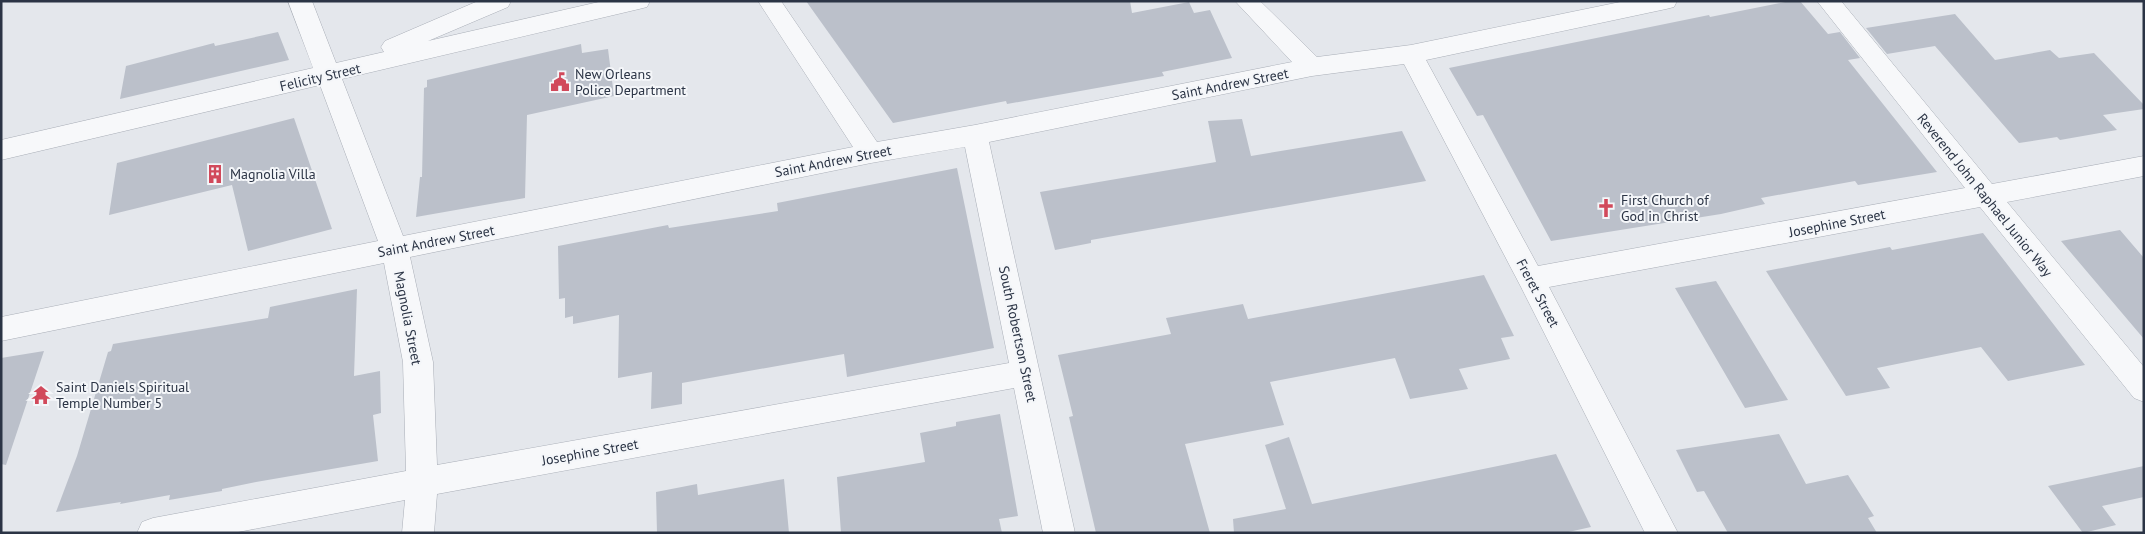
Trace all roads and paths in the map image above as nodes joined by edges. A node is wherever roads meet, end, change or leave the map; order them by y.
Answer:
1 (300, 1) edge
2 (500, 1) edge
3 (639, 1) edge
4 (769, 1) edge
5 (1246, 1) edge
6 (1666, 1) edge
7 (1828, 1) edge
8 (1411, 54) junction
9 (1312, 67) junction
10 (329, 75) junction
11 (975, 135) junction
12 (1, 150) edge
13 (871, 153) junction
14 (2144, 166) edge
15 (1985, 195) junction
16 (394, 250) junction
17 (1531, 279) junction
18 (1, 329) edge
19 (1027, 373) junction
20 (2144, 389) edge
21 (422, 482) junction
22 (153, 533) edge
23 (418, 533) edge
24 (1058, 533) edge
25 (1662, 533) edge

1 - 10 street, Magnolia Street
2 - 10 street
3 - 10 street, Felicity Street
4 - 13 street
5 - 9 street
6 - 8 street, Saint Andrew Street
7 - 15 street, Reverend John Raphael Junior Way
8 - 9 street, Saint Andrew Street
8 - 17 street, Freret Street
9 - 11 street, Saint Andrew Street
10 - 12 street, Felicity Street
10 - 16 street, Magnolia Street
11 - 13 street, Saint Andrew Street
11 - 19 street, South Robertson Street
13 - 16 street, Saint Andrew Street
14 - 15 street, Josephine Street
15 - 17 street, Josephine Street
15 - 20 street, Reverend John Raphael Junior Way
16 - 18 street, Saint Andrew Street
16 - 21 street, Magnolia Street
17 - 25 street, Freret Street
19 - 21 street, Josephine Street
19 - 24 street, South Robertson Street
21 - 22 street, Josephine Street
21 - 23 street, Magnolia Street

